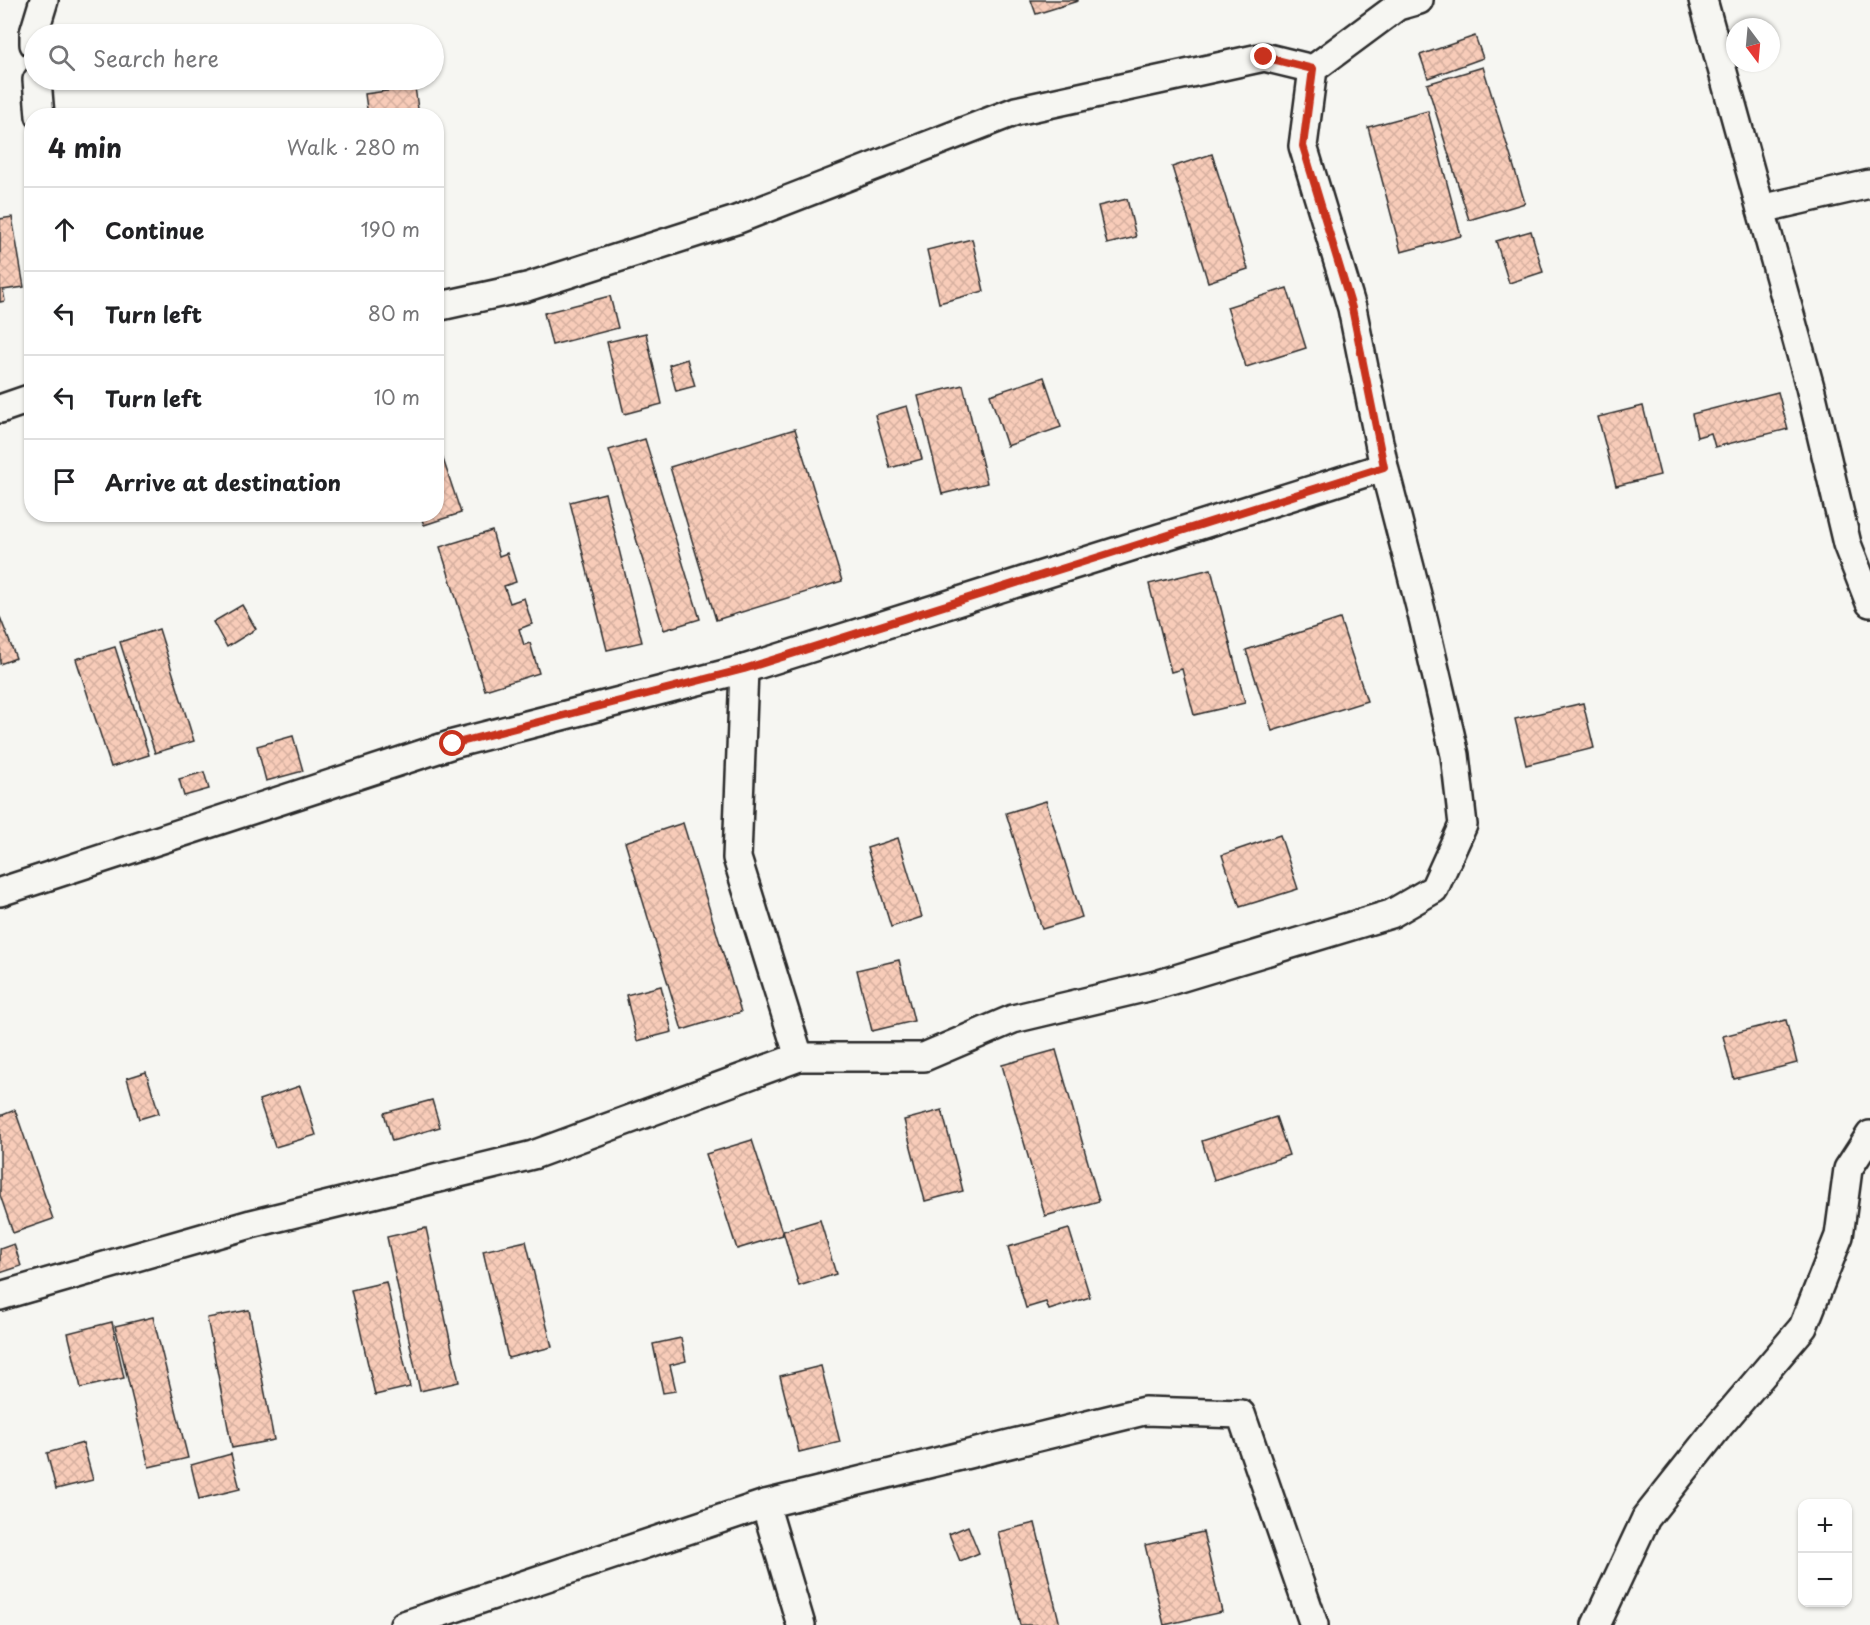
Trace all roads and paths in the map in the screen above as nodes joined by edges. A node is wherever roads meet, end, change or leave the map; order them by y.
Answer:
1 (44, 0) edge
2 (1419, 0) edge
3 (1703, 0) edge
4 (37, 24) edge
5 (1313, 69) junction
6 (38, 90) edge
7 (39, 108) edge
8 (1870, 184) edge
9 (1761, 209) junction
10 (444, 305) edge
11 (24, 401) edge
12 (0, 409) edge
13 (1384, 467) junction
14 (1870, 603) edge
15 (744, 669) junction
16 (0, 892) edge
17 (799, 1057) junction
18 (1870, 1135) edge
19 (0, 1296) edge
20 (765, 1504) junction
21 (404, 1625) edge
22 (801, 1625) edge
23 (1314, 1625) edge
24 (1596, 1625) edge

1 - 4 street
2 - 5 street
3 - 9 street
5 - 10 street
5 - 13 street
6 - 7 street
8 - 9 street
9 - 14 street
11 - 12 street
13 - 15 street
13 - 17 street
15 - 16 street
15 - 17 street
17 - 19 street
18 - 24 street
20 - 21 street
20 - 22 street
20 - 23 street

